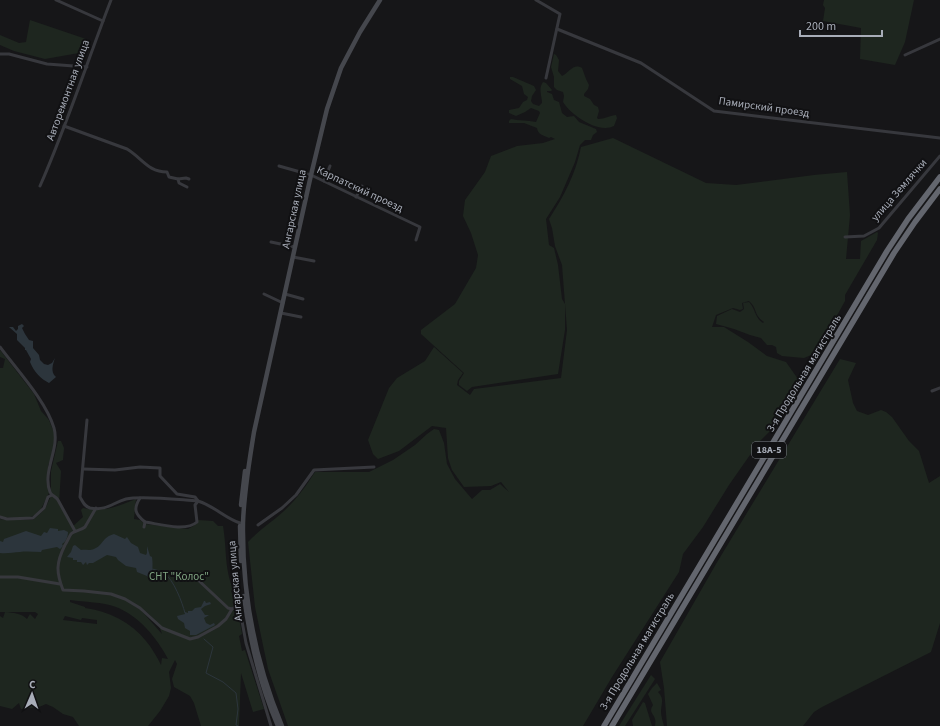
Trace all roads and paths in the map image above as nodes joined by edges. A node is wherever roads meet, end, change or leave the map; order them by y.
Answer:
1 (56, 0) edge
2 (111, 0) edge
3 (380, 0) edge
4 (536, 0) edge
5 (103, 21) junction
6 (557, 29) junction
7 (940, 40) edge
8 (0, 54) edge
9 (905, 54) dead end
10 (87, 67) junction
11 (546, 78) dead end
12 (64, 126) junction
13 (940, 138) edge
14 (940, 156) edge
15 (279, 166) dead end
16 (330, 166) dead end
17 (311, 175) junction
18 (940, 177) edge
19 (178, 179) junction
20 (189, 179) dead end
21 (324, 181) junction
22 (40, 186) dead end
23 (362, 186) dead end
24 (187, 187) dead end
25 (940, 189) edge
26 (356, 196) junction
27 (845, 237) dead end
28 (416, 240) dead end
29 (271, 242) dead end
30 (295, 247) junction
31 (293, 257) junction
32 (314, 261) dead end
33 (264, 294) dead end
34 (285, 294) junction
35 (303, 299) dead end
36 (283, 303) junction
37 (281, 313) junction
38 (301, 317) dead end
39 (0, 347) edge
40 (940, 388) edge
41 (932, 391) dead end
42 (87, 420) dead end
43 (254, 432) junction
44 (374, 467) dead end
45 (83, 469) junction
46 (52, 495) junction
47 (140, 498) junction
48 (198, 501) junction
49 (96, 508) junction
50 (0, 517) edge
51 (145, 522) junction
52 (240, 523) junction
53 (258, 525) dead end
54 (144, 527) dead end
55 (75, 531) junction
56 (0, 577) edge
57 (196, 578) dead end
58 (60, 584) junction
59 (232, 609) junction
60 (271, 726) edge
61 (278, 726) edge
62 (282, 726) edge
63 (604, 726) edge
64 (612, 726) edge

1 - 5 street
2 - 5 street, Авторемонтная улица
3 - 17 main road, Ангарская улица
4 - 6 street
5 - 10 street, Авторемонтная улица
6 - 11 street
6 - 13 street, Памирский проезд
7 - 9 street
8 - 10 street
10 - 12 street, Авторемонтная улица
12 - 19 street
12 - 22 street, Авторемонтная улица
14 - 27 street, улица Землячки
15 - 17 street, Карпатский проезд
16 - 21 street
17 - 21 street, Карпатский проезд
17 - 30 main road, Ангарская улица
18 - 63 highway, 3-я Продольная магистраль / 18А-5
19 - 20 street
19 - 24 street
21 - 26 street, Карпатский проезд
23 - 26 street
25 - 64 highway, 3-я Продольная магистраль / 18А-5
26 - 28 street, Карпатский проезд
29 - 30 street
30 - 31 main road, Ангарская улица
31 - 32 street
31 - 34 main road, Ангарская улица
33 - 36 street
34 - 35 street
34 - 36 main road, Ангарская улица
36 - 37 main road, Ангарская улица
37 - 38 street
37 - 43 main road, Ангарская улица
39 - 46 street
40 - 41 street
42 - 45 street
43 - 52 main road, Ангарская улица
43 - 62 main road, Ангарская улица
44 - 53 street
45 - 48 street
45 - 49 street
46 - 50 street
46 - 55 street
47 - 48 street
47 - 49 street
47 - 51 street
48 - 51 street
48 - 52 street
49 - 55 street
51 - 54 street
52 - 61 main road, Ангарская улица
55 - 58 street
56 - 58 street
57 - 59 street
58 - 59 street
59 - 60 street

